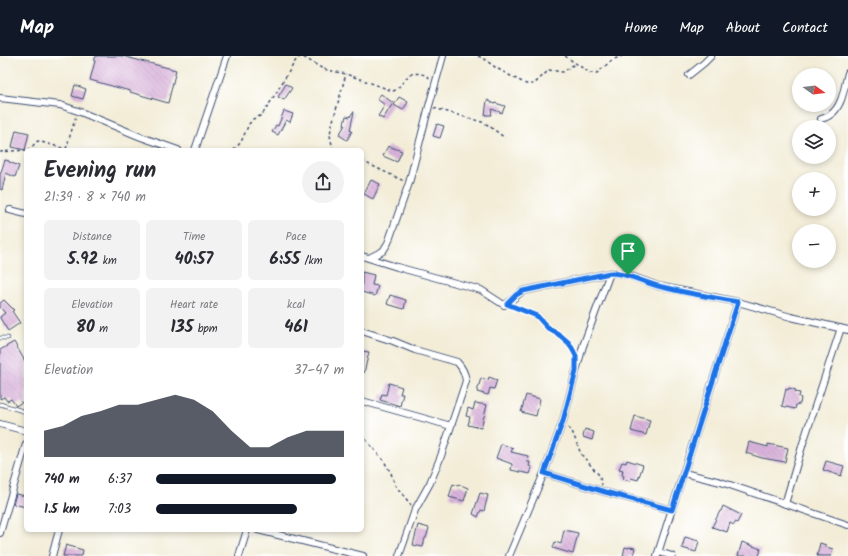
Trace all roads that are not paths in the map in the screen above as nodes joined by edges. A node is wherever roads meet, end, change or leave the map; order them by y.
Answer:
1 (227, 56) edge
2 (443, 56) edge
3 (710, 56) edge
4 (848, 73) edge
5 (688, 74) dead end
6 (0, 98) edge
7 (821, 119) dead end
8 (172, 148) edge
9 (196, 148) edge
10 (10, 210) dead end
11 (24, 214) edge
12 (364, 256) edge
13 (370, 258) junction
14 (610, 273) junction
15 (738, 302) junction
16 (841, 328) junction
17 (848, 330) edge
18 (364, 332) edge
19 (0, 338) edge
20 (8, 338) dead end
21 (364, 401) edge
22 (0, 404) edge
23 (24, 411) edge
24 (0, 424) edge
25 (450, 426) junction
26 (24, 430) edge
27 (24, 450) edge
28 (684, 472) junction
29 (544, 473) junction
30 (785, 504) junction
31 (672, 510) junction
32 (1, 525) edge
33 (848, 525) edge
34 (58, 532) edge
35 (246, 532) edge
36 (266, 532) edge
37 (0, 533) edge
38 (658, 554) edge
39 (52, 556) edge
40 (239, 556) edge
41 (363, 556) edge
42 (400, 556) edge
43 (509, 556) edge
44 (672, 556) edge

1 - 9 street
2 - 13 street
3 - 5 street
4 - 7 street
6 - 8 street
10 - 11 street
12 - 13 street
13 - 14 street
14 - 15 street
14 - 29 street
15 - 16 street
15 - 28 street
16 - 17 street
16 - 30 street
18 - 25 street
19 - 20 lane
21 - 25 street
22 - 23 lane
24 - 26 street
25 - 42 street
27 - 32 street
28 - 30 street
28 - 31 street
29 - 31 street
29 - 43 street
30 - 33 street
31 - 38 street
32 - 37 street
34 - 39 street
35 - 40 street
36 - 41 street
38 - 44 street

